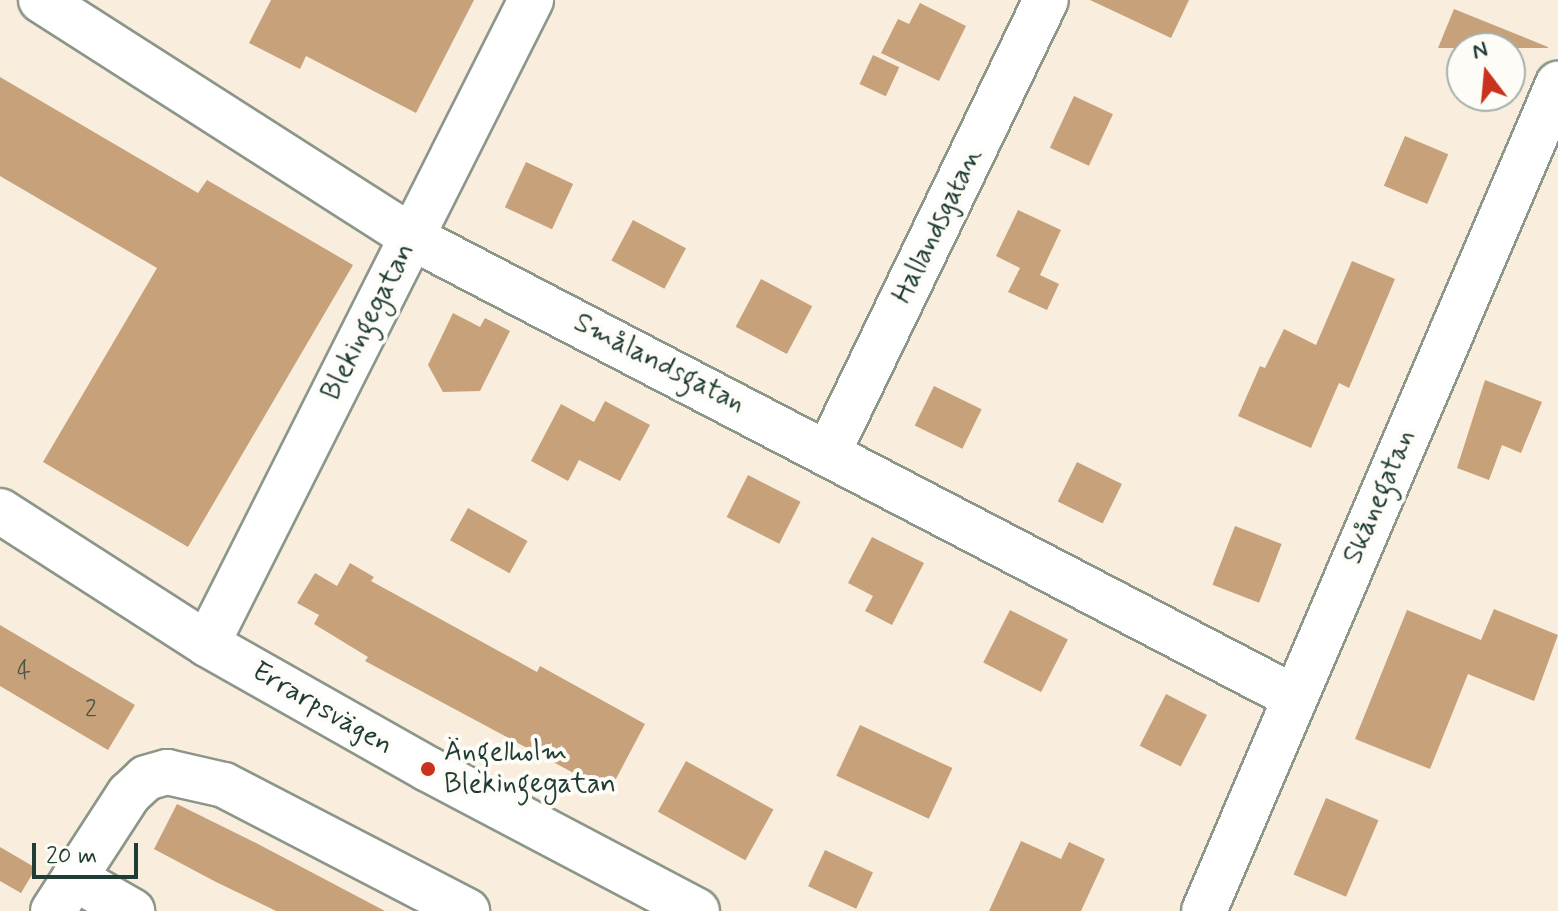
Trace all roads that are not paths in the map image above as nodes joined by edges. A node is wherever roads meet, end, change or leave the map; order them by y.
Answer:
1 (41, 0) edge
2 (531, 0) edge
3 (1046, 0) edge
4 (1558, 84) edge
5 (411, 237) junction
6 (829, 451) junction
7 (0, 511) edge
8 (207, 644) junction
9 (1294, 697) junction
10 (64, 894) edge
11 (132, 911) edge
12 (467, 911) edge
13 (697, 911) edge
14 (1204, 911) edge

1 - 5 street, Smålandsgatan
2 - 5 street, Blekingegatan
3 - 6 street, Hallandsgatan
4 - 9 street, Skånegatan
5 - 6 street, Smålandsgatan
5 - 8 street, Blekingegatan
6 - 9 street, Smålandsgatan
7 - 8 street, Errarpsvägen
8 - 13 street, Errarpsvägen
9 - 14 street, Skånegatan
10 - 11 street
10 - 12 street

